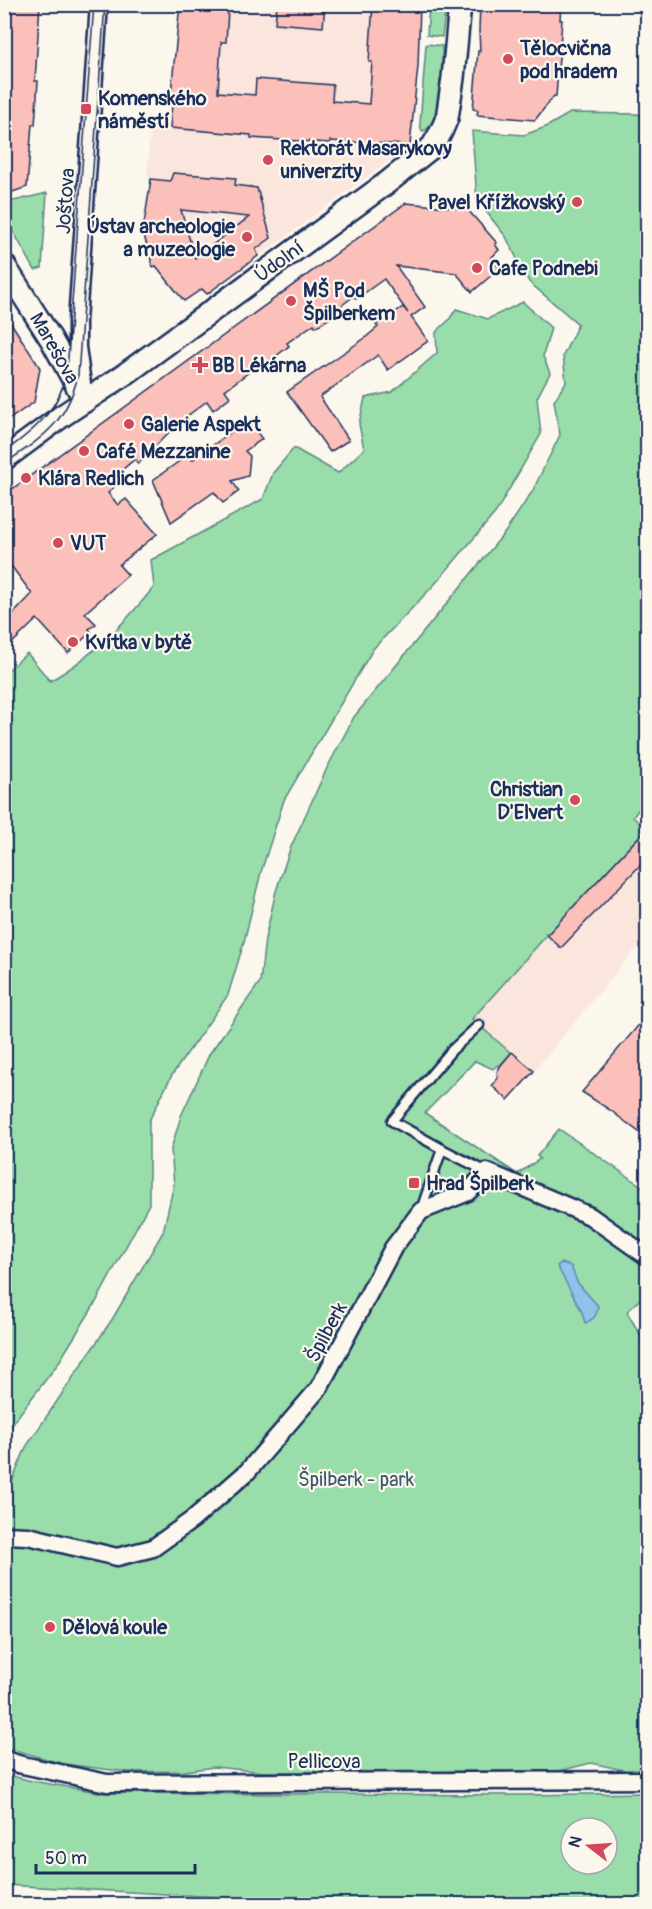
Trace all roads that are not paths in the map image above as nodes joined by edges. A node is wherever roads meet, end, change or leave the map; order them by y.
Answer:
1 (99, 4) edge
2 (460, 4) edge
3 (4, 265) edge
4 (85, 401) junction
5 (4, 459) edge
6 (478, 1025) dead end
7 (442, 1149) junction
8 (487, 1172) junction
9 (421, 1211) junction
10 (648, 1257) edge
11 (4, 1535) edge
12 (4, 1759) edge
13 (648, 1780) edge

1 - 4 street, Joštova
2 - 4 street, Údolní
3 - 4 street, Marešova
4 - 5 street, Údolní
6 - 7 lane
7 - 8 lane
7 - 9 lane
8 - 9 street
8 - 10 street
9 - 11 street, Špilberk
12 - 13 street, Pellicova

